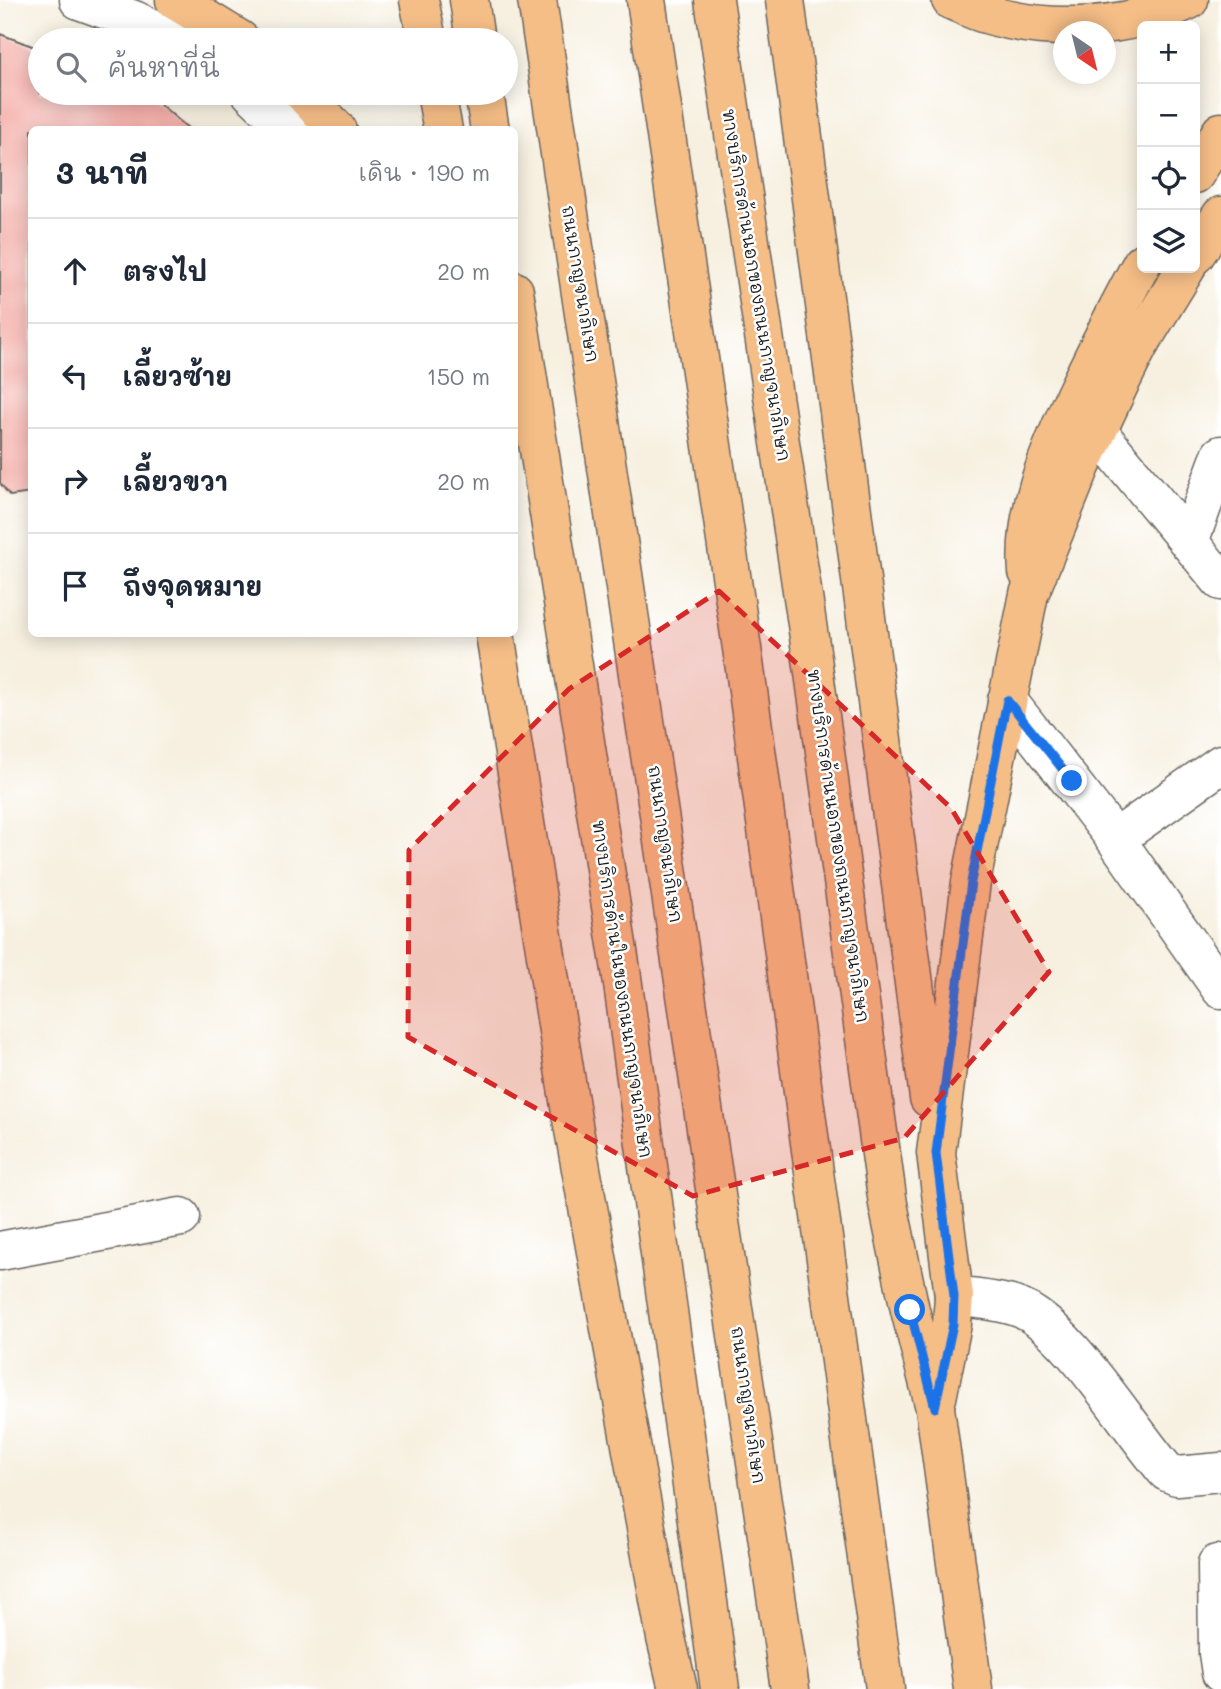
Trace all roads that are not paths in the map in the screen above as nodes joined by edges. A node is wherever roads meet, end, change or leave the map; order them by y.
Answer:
1 (79, 0) edge
2 (175, 0) edge
3 (419, 0) edge
4 (469, 0) edge
5 (537, 0) edge
6 (646, 0) edge
7 (714, 0) edge
8 (785, 0) edge
9 (951, 0) edge
10 (1189, 0) edge
11 (150, 28) edge
12 (220, 28) edge
13 (425, 28) edge
14 (473, 28) edge
15 (264, 105) edge
16 (314, 105) edge
17 (438, 105) edge
18 (486, 105) edge
19 (286, 126) edge
20 (333, 126) edge
21 (442, 126) edge
22 (488, 126) edge
23 (1221, 132) edge
24 (1200, 166) edge
25 (1221, 216) edge
26 (1200, 247) edge
27 (1137, 272) edge
28 (1183, 273) edge
29 (518, 317) edge
30 (1097, 431) junction
31 (1221, 455) edge
32 (1189, 542) junction
33 (1221, 581) edge
34 (1030, 594) junction
35 (495, 637) edge
36 (1007, 700) junction
37 (1221, 764) edge
38 (1132, 827) dead end
39 (1221, 989) edge
40 (936, 1153) junction
41 (181, 1217) dead end
42 (0, 1251) edge
43 (954, 1296) junction
44 (935, 1408) junction
45 (1221, 1472) edge
46 (1217, 1564) dead end
47 (1221, 1673) edge
48 (678, 1689) edge
49 (719, 1689) edge
50 (790, 1689) edge
51 (885, 1689) edge
52 (973, 1689) edge

1 - 11 street
2 - 12 main road
3 - 13 main road
4 - 14 main road
5 - 50 main road, ถนนกาญจนาภิเษก
6 - 51 main road
7 - 44 main road, ทางบริการด้านนอกของถนนกาญจนาภิเษก
8 - 40 main road
9 - 10 main road
15 - 19 street
16 - 20 main road
17 - 21 main road
18 - 22 main road
23 - 24 main road
25 - 26 main road
27 - 34 main road
28 - 30 main road
29 - 49 main road, ทางบริการด้านในของถนนกาญจนาภิเษก
30 - 32 street
30 - 34 main road
31 - 32 street
32 - 33 street
34 - 36 main road
35 - 48 main road
36 - 39 street
36 - 40 main road
37 - 38 street
40 - 43 main road
41 - 42 street
43 - 44 main road
43 - 45 street
44 - 52 main road, ทางบริการด้านนอกของถนนกาญจนาภิเษก
46 - 47 street

